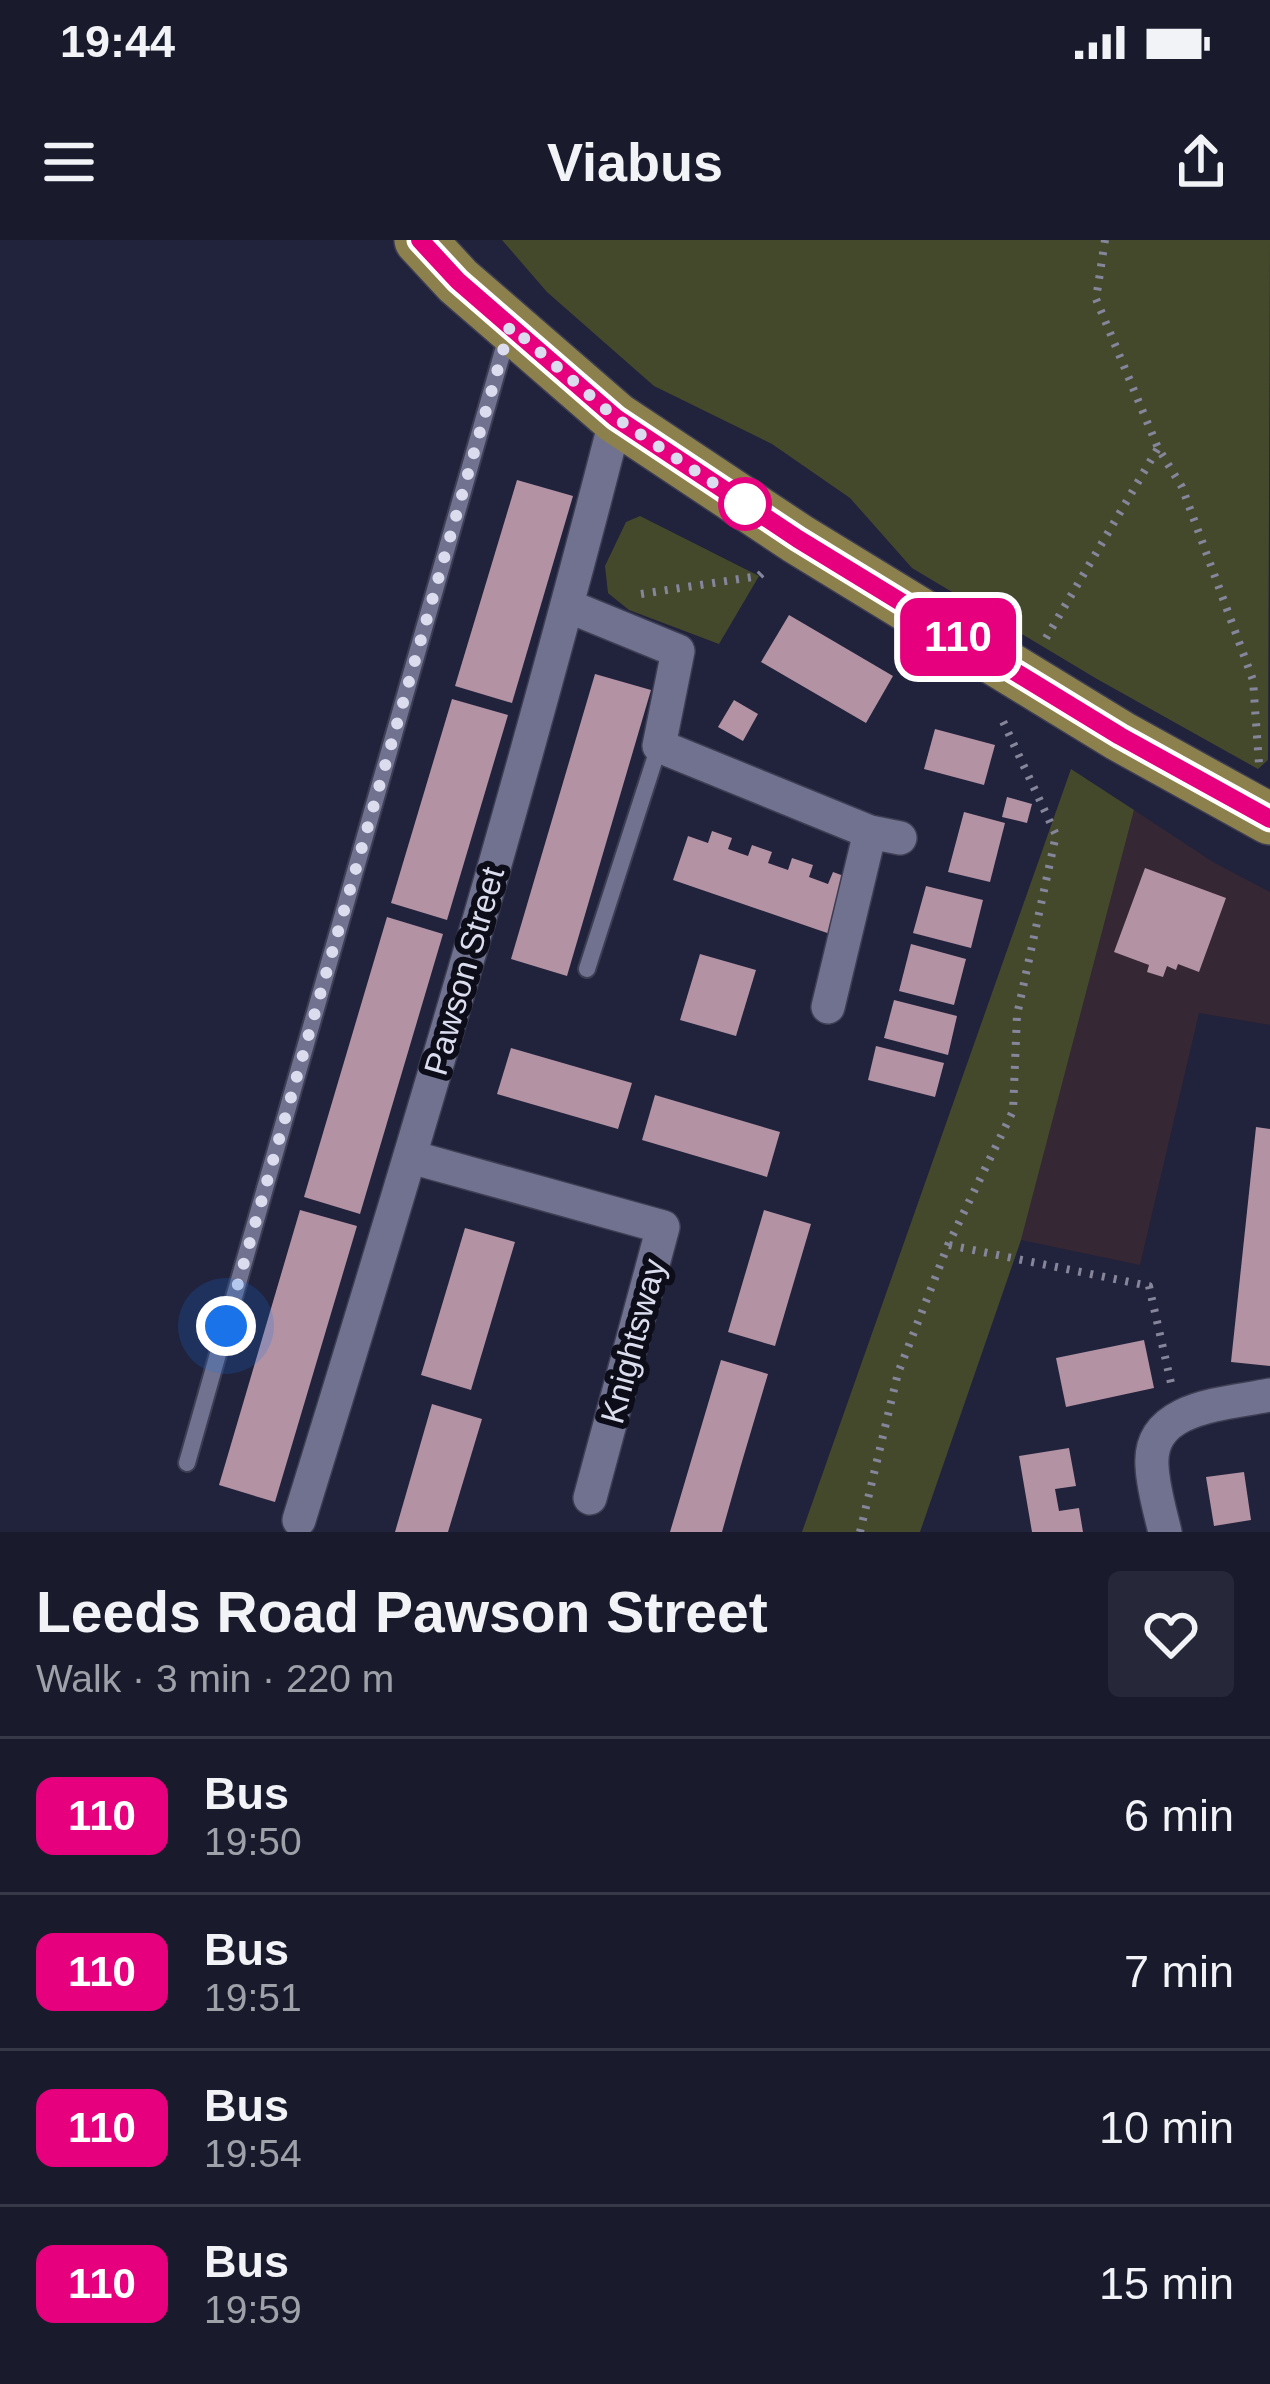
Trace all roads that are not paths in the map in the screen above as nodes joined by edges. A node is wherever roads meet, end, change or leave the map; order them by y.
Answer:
1 (420, 240) edge
2 (510, 326) junction
3 (616, 418) junction
4 (568, 606) junction
5 (659, 746) junction
6 (1263, 809) edge
7 (587, 969) dead end
8 (829, 1007) dead end
9 (411, 1157) junction
10 (1270, 1395) edge
11 (187, 1462) dead end
12 (590, 1498) dead end
13 (298, 1520) dead end
14 (1165, 1532) edge

1 - 2 main road
2 - 3 main road
2 - 11 lane
3 - 4 street, Pawson Street
3 - 6 main road
4 - 5 street
4 - 9 street, Pawson Street
5 - 7 lane
5 - 8 street
9 - 12 street, Knightsway
9 - 13 street, Pawson Street
10 - 14 street

